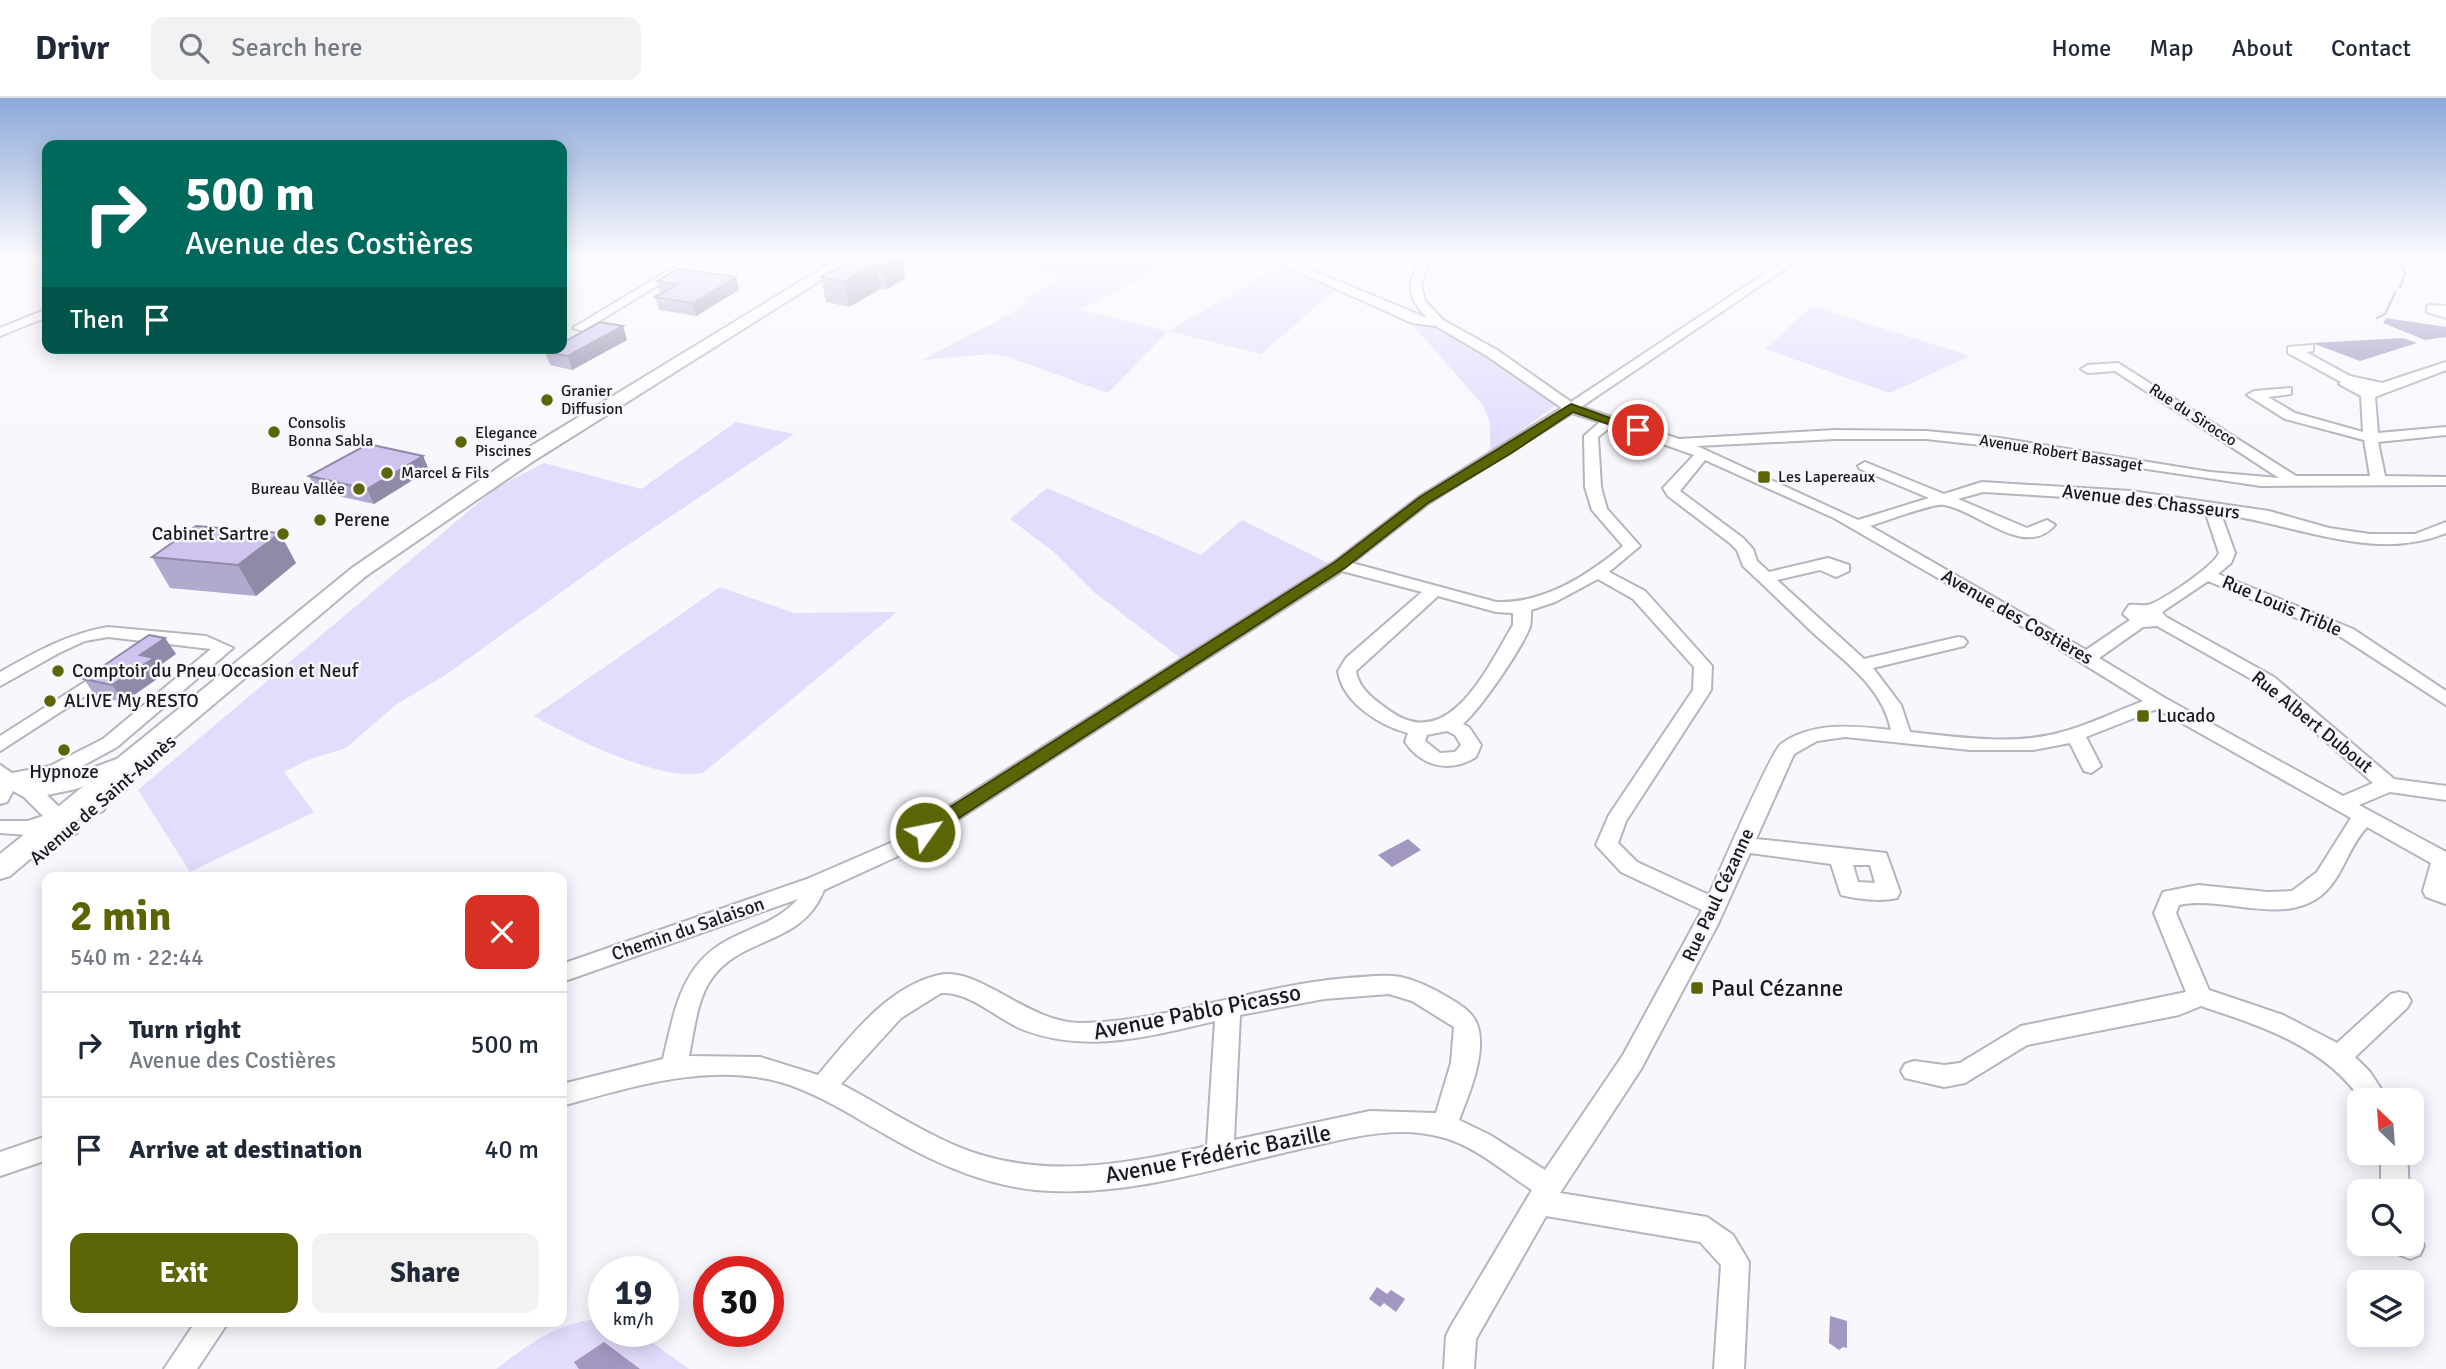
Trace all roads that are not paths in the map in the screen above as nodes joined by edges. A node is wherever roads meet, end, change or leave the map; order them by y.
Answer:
1 (36, 317) edge
2 (597, 317) edge
3 (753, 317) edge
4 (1410, 317) edge
5 (1434, 317) edge
6 (1707, 317) edge
7 (1439, 323) junction
8 (579, 328) dead end
9 (0, 332) edge
10 (2309, 348) dead end
11 (2446, 366) edge
12 (2088, 369) dead end
13 (2348, 380) junction
14 (2383, 387) junction
15 (2286, 391) dead end
16 (2368, 393) junction
17 (1571, 408) junction
18 (1610, 421) junction
19 (2446, 431) edge
20 (2371, 438) junction
21 (1675, 442) junction
22 (1703, 454) junction
23 (1866, 466) dead end
24 (2293, 481) junction
25 (2446, 481) edge
26 (2379, 482) junction
27 (1941, 498) junction
28 (2212, 509) junction
29 (1857, 525) junction
30 (2047, 525) dead end
31 (2446, 527) edge
32 (396, 548) junction
33 (1340, 565) junction
34 (1824, 565) dead end
35 (1597, 572) junction
36 (2207, 575) junction
37 (1766, 578) junction
38 (1435, 590) junction
39 (1522, 608) junction
40 (2151, 618) junction
41 (165, 636) junction
42 (1958, 642) dead end
43 (143, 651) edge
44 (2086, 658) junction
45 (121, 665) edge
46 (1862, 665) junction
47 (0, 680) edge
48 (2446, 699) edge
49 (2158, 702) junction
50 (1448, 724) junction
51 (1419, 729) junction
52 (2076, 735) junction
53 (1902, 739) junction
54 (0, 745) edge
55 (129, 761) junction
56 (2091, 766) dead end
57 (3, 783) edge
58 (2388, 785) junction
59 (32, 792) junction
60 (2446, 793) edge
61 (2344, 803) junction
62 (2366, 816) junction
63 (2, 823) edge
64 (65, 824) junction
65 (1742, 845) junction
66 (1840, 857) dead end
67 (2445, 861) edge
68 (7, 863) edge
69 (815, 885) junction
70 (0, 888) edge
71 (2446, 896) edge
72 (1715, 907) junction
73 (567, 971) edge
74 (2200, 996) junction
75 (2399, 1001) dead end
76 (1228, 1010) junction
77 (2336, 1056) junction
78 (674, 1067) junction
79 (1914, 1071) dead end
80 (823, 1087) junction
81 (2369, 1088) edge
82 (567, 1093) edge
83 (1443, 1126) junction
84 (42, 1150) edge
85 (1220, 1155) junction
86 (0, 1164) edge
87 (1543, 1195) junction
88 (210, 1327) edge
89 (179, 1369) edge
90 (1459, 1369) edge
91 (1729, 1369) edge

1 - 9 street
2 - 8 street
3 - 32 main road, Avenue de Saint-Aunès
4 - 7 street
5 - 7 street
6 - 17 street, Chemin du Salaison
7 - 17 street, Avenue des Costières
10 - 13 street
11 - 14 street
12 - 24 street, Rue du Sirocco
13 - 14 street
13 - 16 street
14 - 16 street
15 - 20 street
16 - 20 street
17 - 18 street, Avenue des Costières
17 - 33 street, Chemin du Salaison
18 - 21 street, Avenue des Costières
18 - 35 street
19 - 20 street
20 - 26 street
21 - 22 street, Avenue des Costières
21 - 24 street, Avenue Robert Bassaget
22 - 29 street, Avenue des Costières
22 - 37 street
23 - 27 street
24 - 26 street, Avenue Robert Bassaget
25 - 26 street, Avenue Robert Bassaget
27 - 28 street, Avenue des Chasseurs
27 - 29 street, Avenue des Chasseurs
27 - 30 street
28 - 31 street, Avenue des Chasseurs
28 - 36 street
29 - 44 street, Avenue des Costières
32 - 55 main road, Avenue de Saint-Aunès
32 - 64 main road, Avenue de Saint-Aunès
33 - 38 street
33 - 69 street, Chemin du Salaison
34 - 37 street
35 - 39 street
35 - 72 street
36 - 40 street, Rue Louis Trible
36 - 48 street, Rue Louis Trible
37 - 46 street
38 - 39 street
38 - 51 street
39 - 50 street
40 - 44 street, Rue Louis Trible
40 - 58 street, Rue Albert Dubout
41 - 43 street
41 - 47 street
41 - 57 street
42 - 46 street
44 - 49 street, Avenue des Costières
45 - 54 street
46 - 53 street
49 - 52 street, Rue Paul Cézanne
49 - 61 street, Avenue des Costières
50 - 51 street
50 - 51 street
52 - 53 street, Rue Paul Cézanne
52 - 56 street
53 - 65 street, Rue Paul Cézanne
55 - 59 street
55 - 64 main road, Avenue de Saint-Aunès
57 - 59 street
58 - 60 street, Rue Albert Dubout
58 - 61 street, Rue Albert Dubout
59 - 64 street
61 - 62 street, Avenue des Costières
62 - 67 street, Avenue des Costières
62 - 74 street
63 - 64 street
63 - 68 street
64 - 68 main road, Avenue de Saint-Aunès
64 - 70 main road, Avenue de Saint-Aunès
65 - 66 street
65 - 72 street, Rue Paul Cézanne
67 - 71 street
69 - 73 street, Chemin du Salaison
69 - 78 street
72 - 87 street, Rue Paul Cézanne
74 - 77 street
74 - 79 street
75 - 77 street
76 - 80 street, Avenue Pablo Picasso
76 - 83 street, Avenue Pablo Picasso
76 - 85 street
77 - 81 street
78 - 80 street, Avenue Frédéric Bazille
78 - 82 street, Avenue Frédéric Bazille
80 - 85 street, Avenue Frédéric Bazille
83 - 85 street, Avenue Frédéric Bazille
83 - 87 street, Avenue Frédéric Bazille
84 - 86 street
87 - 90 street, Rue Paul Cézanne
87 - 91 street
88 - 89 street

